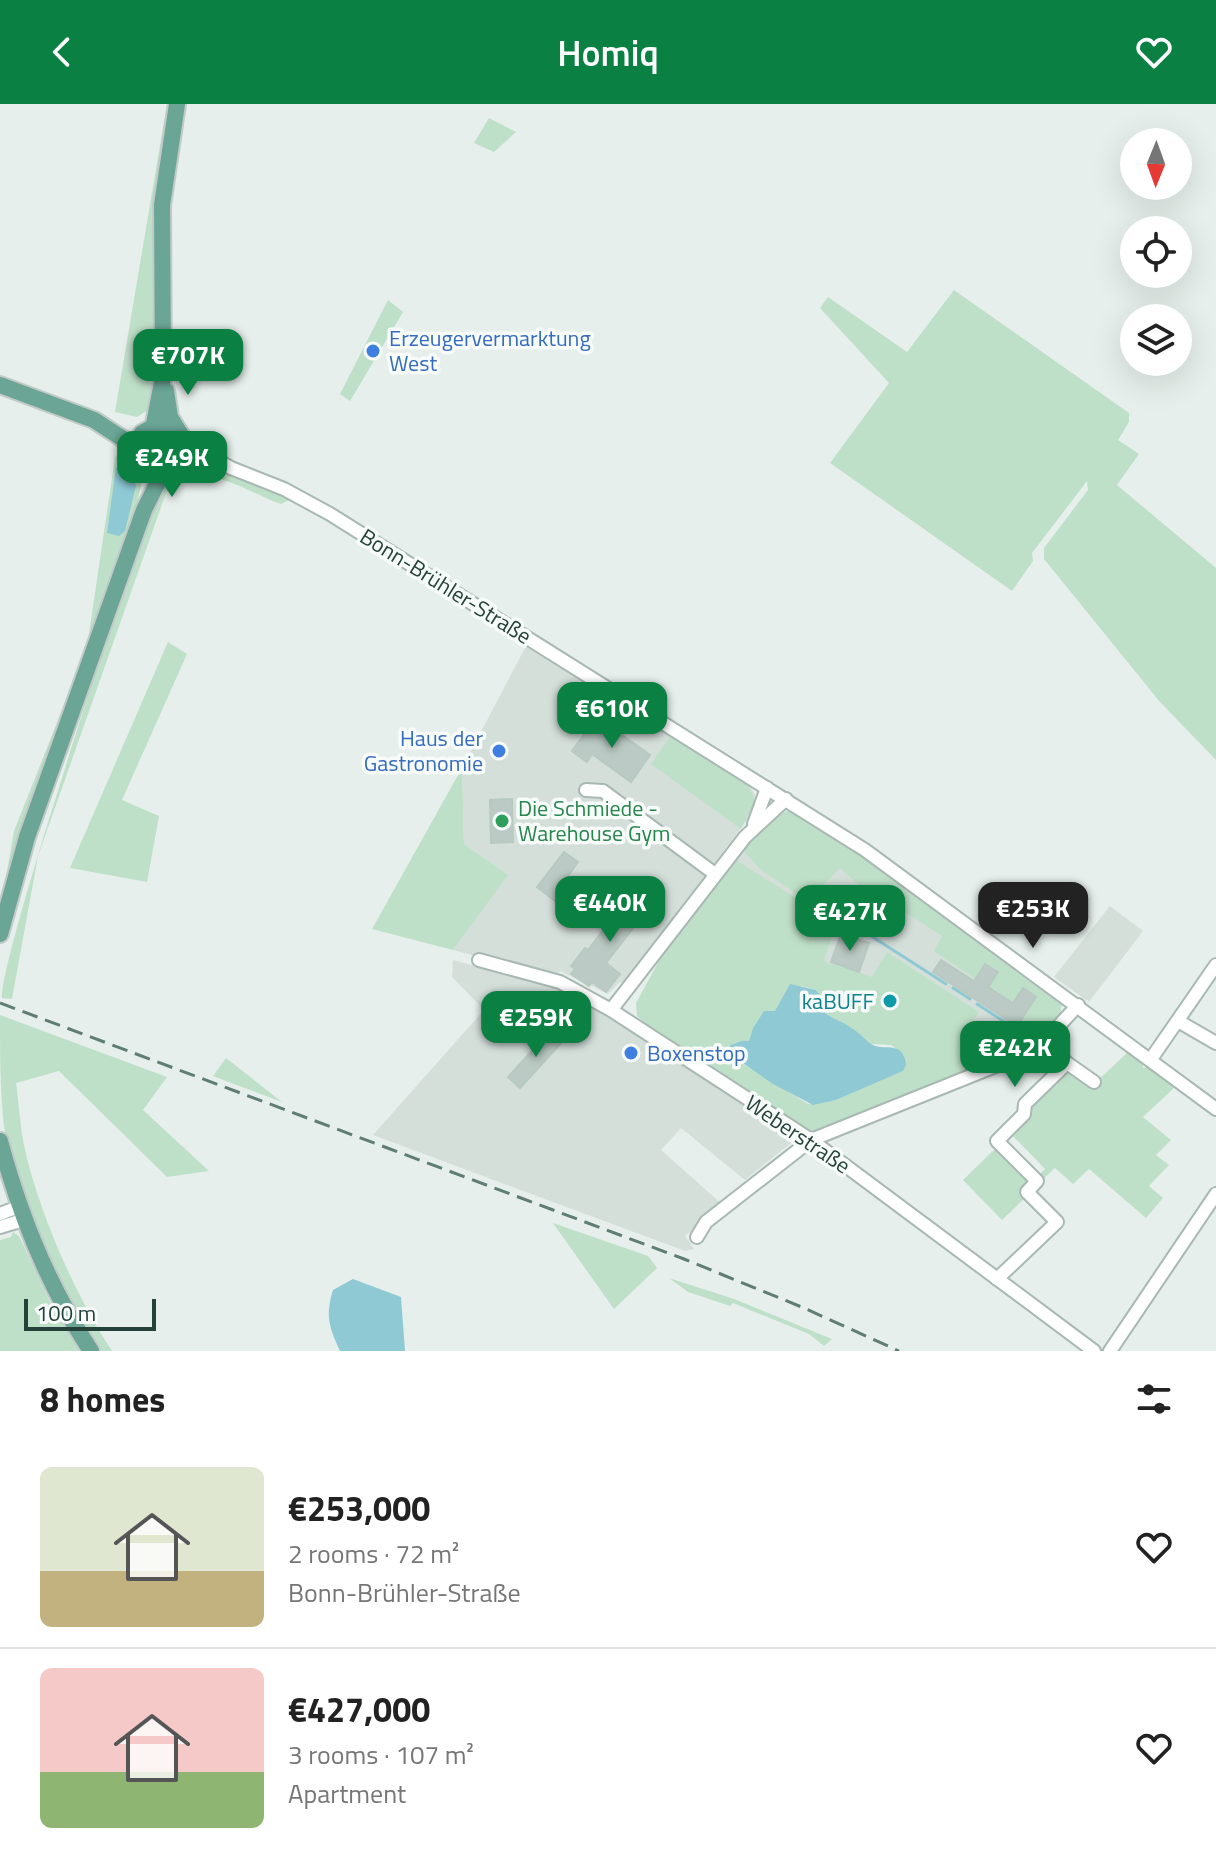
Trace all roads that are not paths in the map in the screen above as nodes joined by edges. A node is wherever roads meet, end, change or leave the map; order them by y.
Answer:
1 (177, 104) edge
2 (163, 377) junction
3 (0, 385) edge
4 (155, 415) junction
5 (94, 420) junction
6 (180, 435) junction
7 (137, 448) junction
8 (180, 460) junction
9 (146, 464) junction
10 (231, 468) junction
11 (164, 470) junction
12 (144, 510) junction
13 (767, 788) junction
14 (586, 790) dead end
15 (786, 799) junction
16 (753, 827) junction
17 (715, 874) junction
18 (0, 934) edge
19 (479, 960) dead end
20 (1216, 965) edge
21 (1078, 1005) junction
22 (611, 1010) junction
23 (1178, 1021) junction
24 (1040, 1040) junction
25 (1216, 1043) edge
26 (1151, 1059) junction
27 (1067, 1063) junction
28 (1094, 1082) dead end
29 (1210, 1105) edge
30 (1216, 1117) edge
31 (811, 1140) junction
32 (0, 1141) edge
33 (1216, 1194) edge
34 (20, 1213) junction
35 (0, 1214) edge
36 (0, 1227) edge
37 (697, 1237) dead end
38 (997, 1279) junction
39 (91, 1351) edge
40 (1094, 1351) edge
41 (1110, 1351) edge

1 - 2 main road
2 - 4 main road
2 - 6 main road
3 - 5 main road
4 - 5 main road
4 - 6 main road
4 - 7 main road
5 - 7 main road
6 - 8 main road
6 - 10 street, Bonn-Brühler-Straße
7 - 9 main road
8 - 10 street, Bonn-Brühler-Straße
8 - 11 main road
9 - 11 main road
9 - 12 main road
10 - 13 street, Bonn-Brühler-Straße
11 - 12 main road
12 - 18 main road
13 - 15 street, Bonn-Brühler-Straße
13 - 16 street
14 - 17 street
15 - 16 street
15 - 21 street, Bonn-Brühler-Straße
16 - 17 street
17 - 22 street
19 - 22 street, Weberstraße
20 - 23 street
21 - 24 street
21 - 26 street, Bonn-Brühler-Straße
22 - 31 street, Weberstraße
23 - 25 street
23 - 26 street
24 - 27 street
24 - 31 street
26 - 29 street, Bonn-Brühler-Straße
27 - 28 street
27 - 38 street
29 - 30 street, Bonn-Brühler-Straße
31 - 37 street
31 - 38 street, Weberstraße
32 - 34 main road
33 - 41 street
34 - 35 street
34 - 36 street
34 - 39 main road
38 - 40 street, Weberstraße

